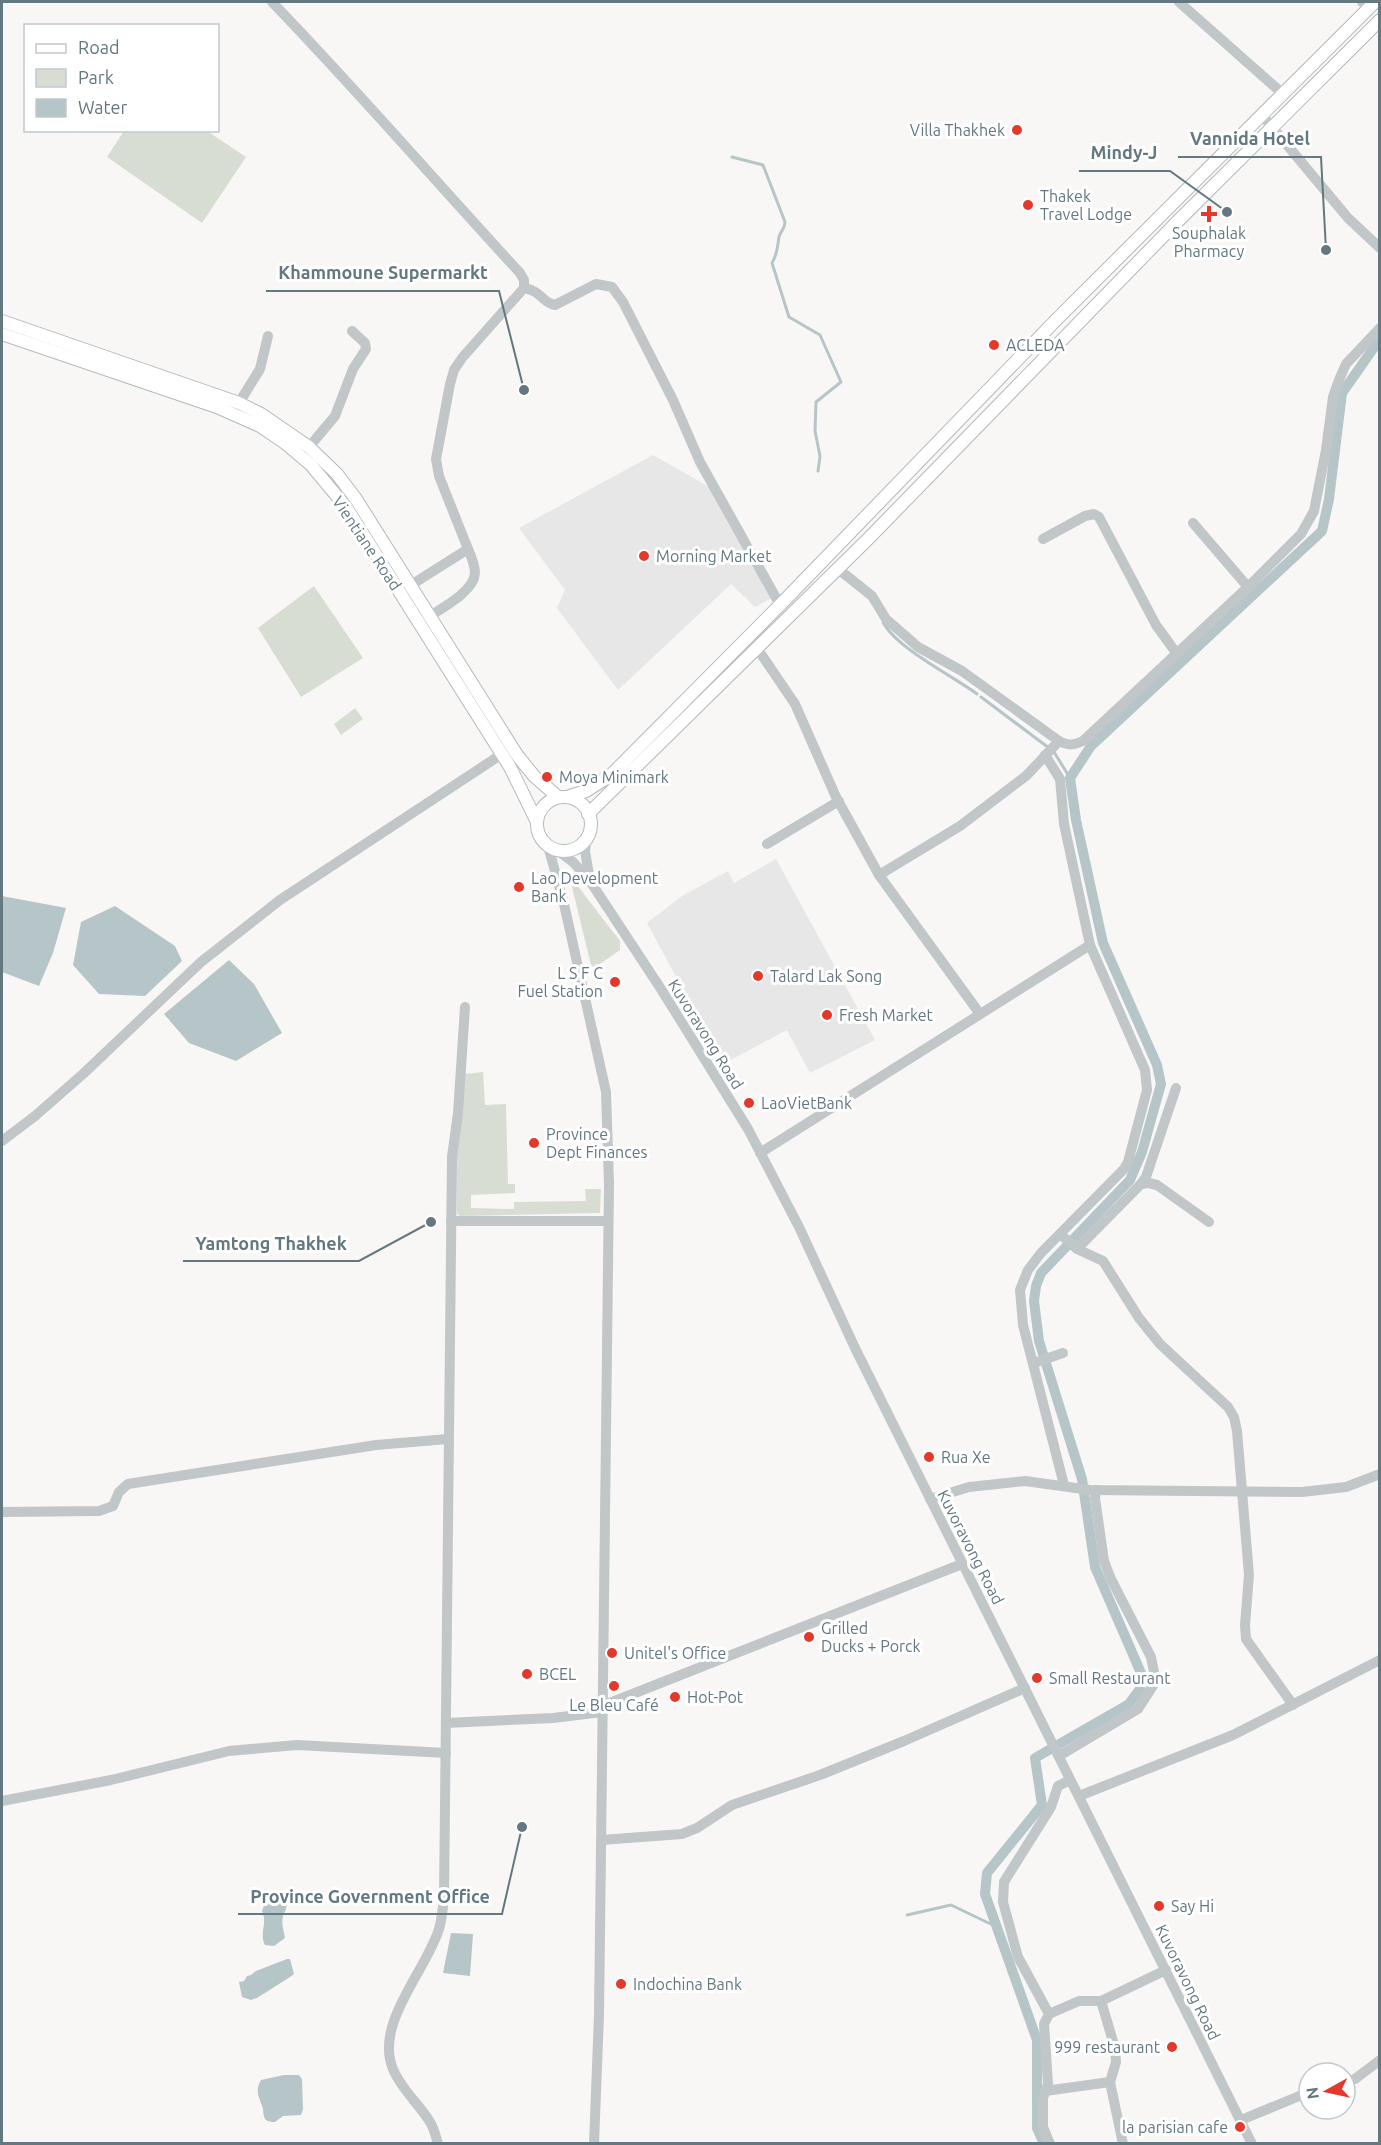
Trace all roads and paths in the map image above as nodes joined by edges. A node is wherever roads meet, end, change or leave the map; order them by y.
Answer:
1 (272, 2) edge
2 (1179, 2) edge
3 (1369, 4) edge
4 (1380, 20) edge
5 (1283, 94) junction
6 (1262, 115) junction
7 (1271, 126) junction
8 (1380, 248) edge
9 (524, 288) junction
10 (2, 321) edge
11 (1380, 328) edge
12 (352, 331) dead end
13 (2, 334) edge
14 (268, 336) dead end
15 (239, 403) junction
16 (309, 447) junction
17 (1194, 524) dead end
18 (1043, 539) dead end
19 (468, 549) junction
20 (837, 568) junction
21 (1248, 587) junction
22 (405, 589) junction
23 (780, 605) junction
24 (430, 616) junction
25 (757, 648) junction
26 (1177, 654) junction
27 (1059, 741) junction
28 (502, 754) junction
29 (1046, 755) junction
30 (562, 797) junction
31 (838, 801) junction
32 (588, 814) junction
33 (537, 822) junction
34 (587, 836) junction
35 (767, 844) dead end
36 (552, 848) junction
37 (879, 875) junction
38 (590, 881) junction
39 (1089, 945) junction
40 (465, 1007) dead end
41 (980, 1014) junction
42 (1176, 1088) dead end
43 (2, 1141) edge
44 (760, 1152) junction
45 (1141, 1184) junction
46 (451, 1221) junction
47 (608, 1221) junction
48 (1209, 1222) dead end
49 (1060, 1234) junction
50 (1077, 1249) junction
51 (1063, 1353) dead end
52 (1034, 1363) junction
53 (448, 1439) junction
54 (1380, 1474) edge
55 (1064, 1485) junction
56 (1093, 1490) junction
57 (1242, 1490) junction
58 (930, 1499) junction
59 (2, 1512) edge
60 (962, 1564) junction
61 (1380, 1660) edge
62 (1025, 1688) junction
63 (1293, 1706) junction
64 (602, 1709) junction
65 (446, 1723) junction
66 (446, 1753) junction
67 (1058, 1755) junction
68 (1070, 1780) junction
69 (1079, 1796) junction
70 (2, 1801) edge
71 (600, 1840) junction
72 (1166, 1970) junction
73 (1101, 2001) junction
74 (1048, 2014) junction
75 (1380, 2060) edge
76 (1357, 2077) edge
77 (1110, 2082) junction
78 (1045, 2091) junction
79 (1297, 2097) edge
80 (1241, 2120) junction
81 (438, 2144) edge
82 (594, 2144) edge
83 (1050, 2144) edge
84 (1123, 2144) edge
85 (1252, 2144) edge

1 - 9 street
2 - 5 street
3 - 5 main road
4 - 7 main road
5 - 6 main road
6 - 7 street
6 - 23 main road
7 - 8 street
7 - 20 main road
9 - 19 street
9 - 23 street
10 - 15 main road
11 - 21 street
12 - 16 street
13 - 22 main road, Vientiane Road
14 - 15 street
15 - 16 main road
16 - 22 main road
17 - 21 street
18 - 26 street
19 - 22 street
19 - 24 street
20 - 25 main road
20 - 27 street
21 - 26 street
22 - 24 main road
22 - 28 main road, Vientiane Road
23 - 30 main road
24 - 30 main road
25 - 31 street
25 - 32 main road
26 - 27 street
27 - 29 street
28 - 33 main road, Vientiane Road
28 - 43 street
29 - 37 street
29 - 39 street
30 - 32 main road
30 - 33 main road
31 - 35 street
31 - 37 street
32 - 34 main road
33 - 36 main road
34 - 36 main road
34 - 38 street
36 - 38 street, Kuvoravong Road
36 - 47 street
37 - 41 street
38 - 44 street, Kuvoravong Road
39 - 41 street
39 - 49 street
40 - 46 street
41 - 44 street
42 - 45 street
44 - 58 street, Kuvoravong Road
45 - 48 street
45 - 50 street
46 - 47 street
46 - 53 street
47 - 64 street
49 - 50 street
49 - 52 street
50 - 57 street
51 - 52 street
52 - 55 street
53 - 59 street
53 - 65 street
54 - 57 street
55 - 56 street
55 - 58 street
56 - 57 street
56 - 67 street
57 - 63 street
58 - 60 street, Kuvoravong Road
60 - 62 street, Kuvoravong Road
60 - 64 street
61 - 63 street
62 - 67 street, Kuvoravong Road
62 - 71 street
63 - 69 street
64 - 65 street
64 - 71 street
65 - 66 street
66 - 70 street
66 - 81 street
67 - 68 street, Kuvoravong Road
68 - 69 street, Kuvoravong Road
68 - 74 street
69 - 72 street, Kuvoravong Road
71 - 82 street
72 - 73 street
72 - 80 street, Kuvoravong Road
73 - 74 street
73 - 77 street
74 - 78 street
75 - 76 street
77 - 78 street
77 - 84 street
78 - 83 street
79 - 80 street
80 - 85 street, Kuvoravong Road

